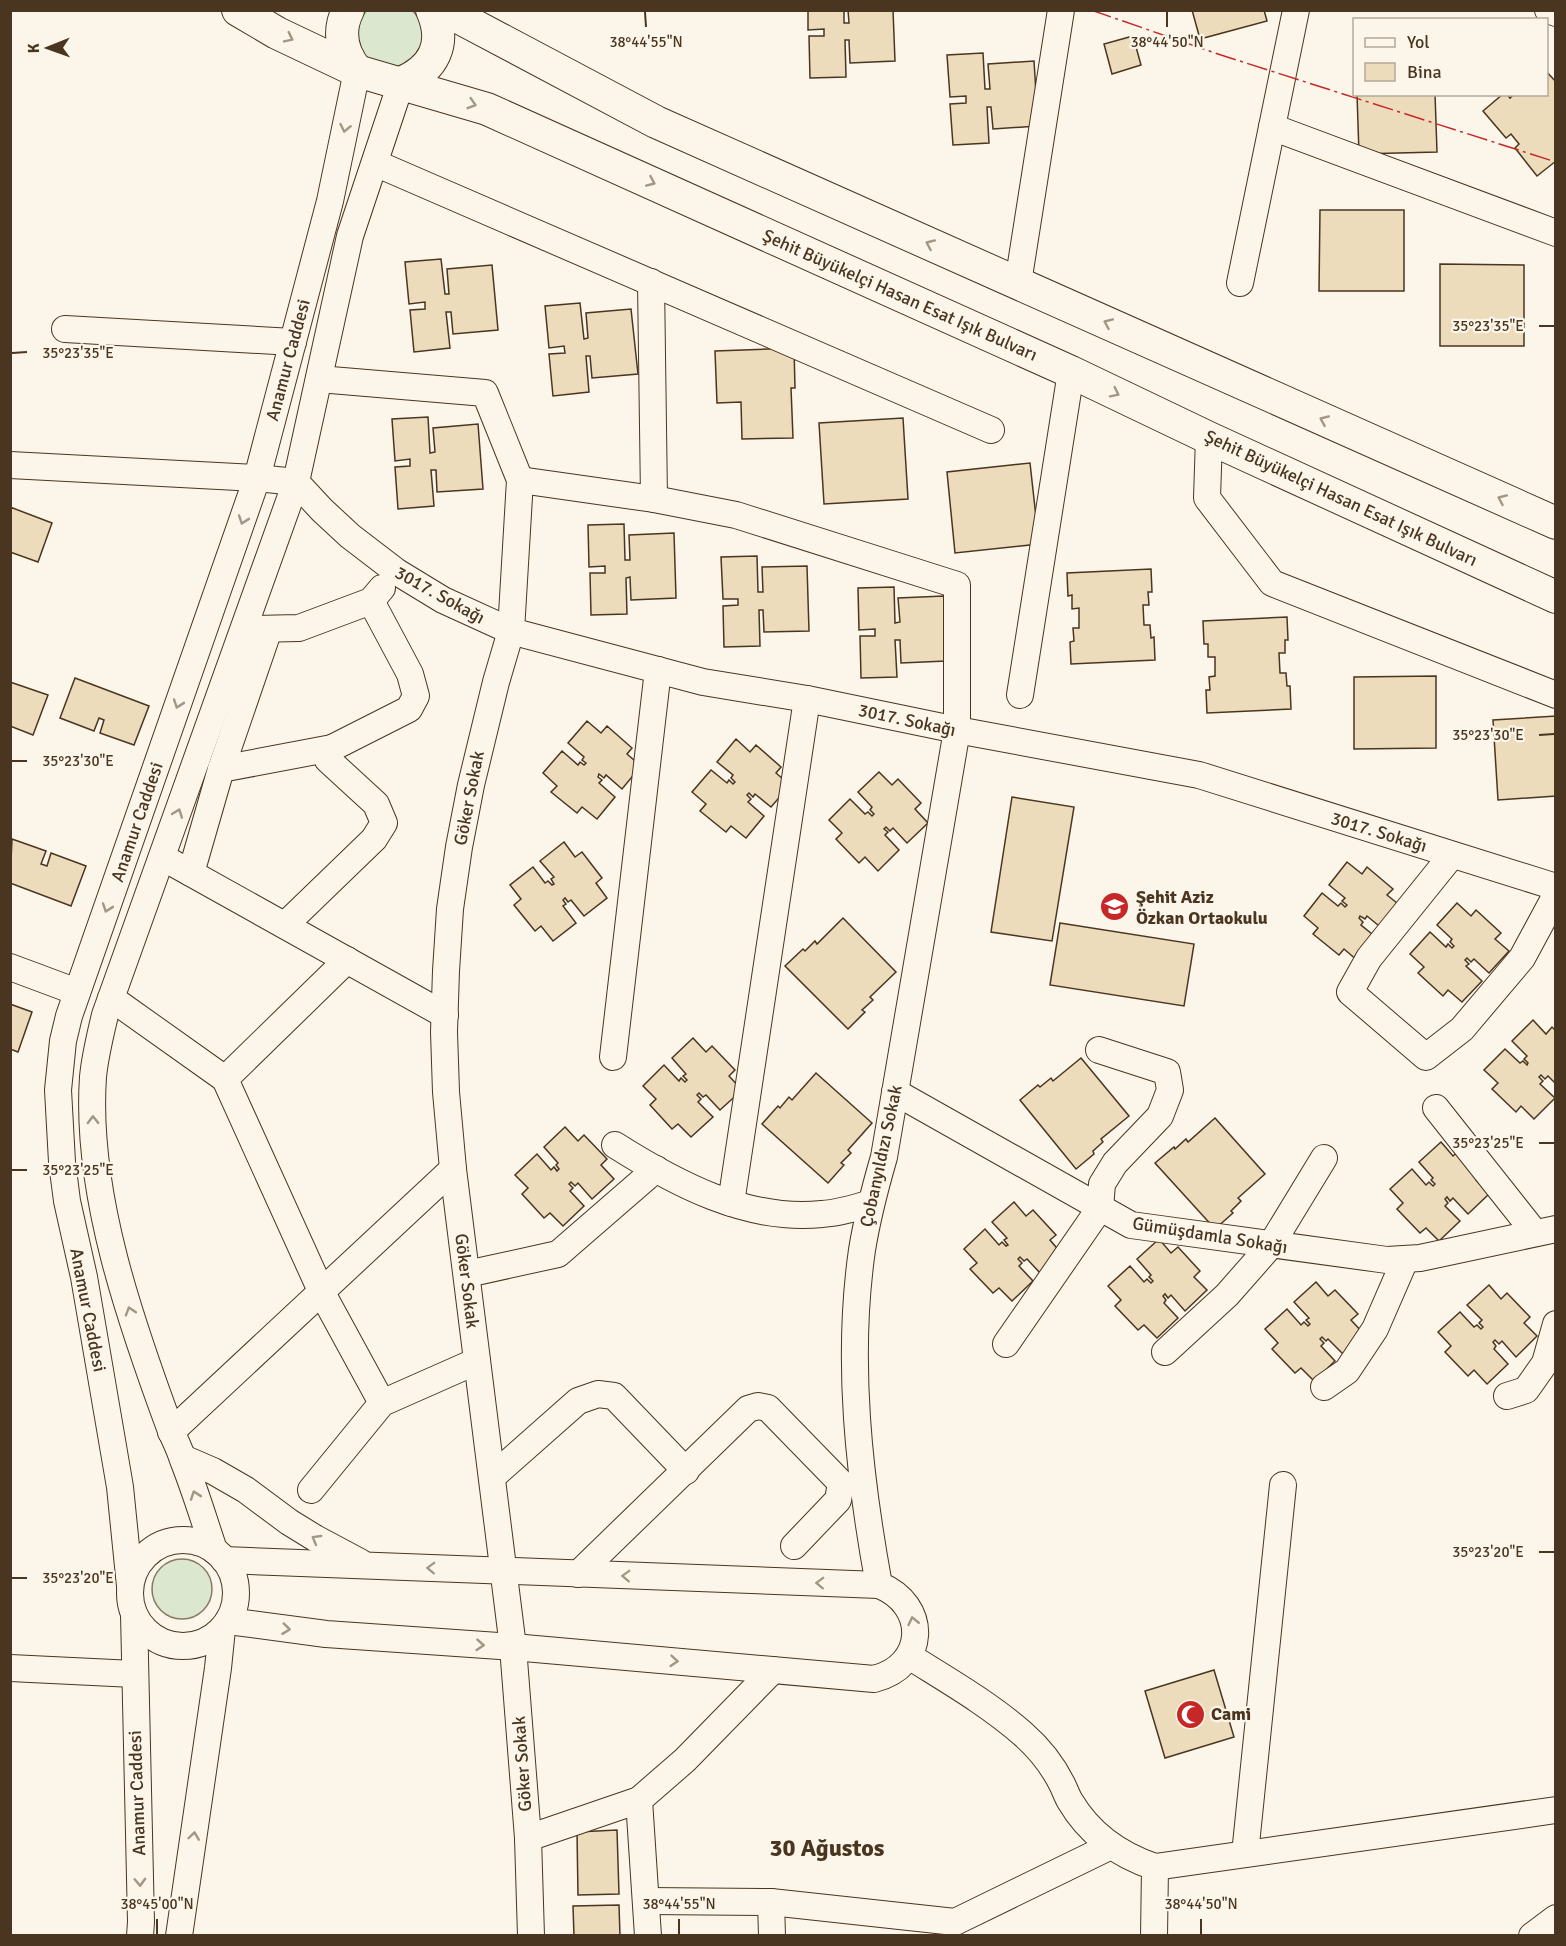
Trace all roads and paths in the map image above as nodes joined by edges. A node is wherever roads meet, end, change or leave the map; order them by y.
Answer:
1 (238, 10) edge
2 (348, 10) edge
3 (432, 10) edge
4 (445, 10) edge
5 (1061, 10) edge
6 (1296, 10) edge
7 (1548, 10) edge
8 (1556, 13) edge
9 (357, 71) junction
10 (401, 83) junction
11 (1272, 127) junction
12 (375, 163) junction
13 (1556, 233) edge
14 (651, 282) junction
15 (1018, 283) junction
16 (1240, 283) dead end
17 (65, 329) dead end
18 (293, 342) junction
19 (1071, 372) junction
20 (319, 379) junction
21 (991, 430) dead end
22 (1209, 438) junction
23 (10, 465) edge
24 (257, 478) junction
25 (520, 480) junction
26 (296, 482) junction
27 (654, 499) junction
28 (1556, 523) edge
29 (397, 572) junction
30 (1556, 597) edge
31 (371, 600) junction
32 (269, 629) junction
33 (243, 630) junction
34 (511, 631) junction
35 (658, 670) junction
36 (1020, 695) dead end
37 (1556, 695) edge
38 (807, 699) junction
39 (957, 730) junction
40 (332, 748) junction
41 (222, 769) junction
42 (1452, 855) junction
43 (162, 856) junction
44 (191, 873) junction
45 (1556, 887) edge
46 (1556, 895) edge
47 (285, 925) junction
48 (347, 960) junction
49 (10, 967) edge
50 (77, 992) junction
51 (111, 998) junction
52 (445, 1015) junction
53 (1099, 1050) dead end
54 (613, 1057) dead end
55 (225, 1079) junction
56 (895, 1092) junction
57 (1436, 1108) dead end
58 (615, 1145) dead end
59 (1324, 1158) dead end
60 (453, 1169) junction
61 (656, 1169) junction
62 (730, 1203) junction
63 (871, 1203) junction
64 (1100, 1208) junction
65 (1545, 1231) edge
66 (1271, 1245) junction
67 (1405, 1260) junction
68 (467, 1274) junction
69 (322, 1293) junction
70 (1556, 1324) edge
71 (1006, 1344) dead end
72 (1165, 1352) dead end
73 (477, 1360) junction
74 (1324, 1387) dead end
75 (1507, 1396) dead end
76 (382, 1403) junction
77 (171, 1432) junction
78 (183, 1458) junction
79 (686, 1471) junction
80 (492, 1477) junction
81 (1283, 1485) dead end
82 (311, 1490) dead end
83 (794, 1546) dead end
84 (219, 1555) junction
85 (368, 1566) junction
86 (504, 1571) junction
87 (578, 1574) junction
88 (879, 1585) junction
89 (130, 1586) junction
90 (134, 1614) junction
91 (225, 1625) junction
92 (513, 1647) junction
93 (909, 1656) junction
94 (10, 1668) edge
95 (773, 1670) junction
96 (134, 1674) junction
97 (639, 1800) junction
98 (1556, 1810) edge
99 (528, 1838) junction
100 (1111, 1846) junction
101 (1245, 1854) junction
102 (1155, 1867) junction
103 (647, 1901) junction
104 (771, 1902) junction
105 (1556, 1918) edge
106 (140, 1935) edge
107 (179, 1935) edge
108 (531, 1935) edge
109 (648, 1935) edge
110 (772, 1935) edge
111 (1154, 1935) edge
112 (1532, 1935) edge

1 -> 9 main road, Şehit Büyükelçi Hasan Esat Işık Bulvarı
2 - 9 main road
3 - 10 main road
15 -> 4 main road
5 - 15 street
6 - 11 street
7 - 8 street
9 - 10 main road, Şehit Büyükelçi Hasan Esat Işık Bulvarı
9 -> 18 street, Anamur Caddesi
10 - 12 street, Anamur Caddesi
10 -> 19 main road, Şehit Büyükelçi Hasan Esat Işık Bulvarı
11 - 13 street
11 - 16 street
12 - 14 street
12 - 20 street, Anamur Caddesi
14 - 21 street
14 - 27 street
28 -> 15 main road
17 - 18 street
18 - 24 street, Anamur Caddesi
19 -> 22 main road, Şehit Büyükelçi Hasan Esat Işık Bulvarı
19 - 36 street
20 - 25 street
20 - 26 street, Anamur Caddesi
22 - 30 main road, Şehit Büyükelçi Hasan Esat Işık Bulvarı
22 - 37 street
23 - 24 street
24 - 26 street
24 -> 50 street, Anamur Caddesi
25 - 27 street
25 - 34 street, Göker Sokak
26 - 29 street, 3017. Sokağı
26 - 33 street, Anamur Caddesi
27 - 39 street, Çobanyıldızı Sokak
29 - 31 street
29 - 34 street, 3017. Sokağı
31 - 32 street
31 - 40 street
32 - 33 street
32 - 41 street
43 -> 33 street, Anamur Caddesi
34 - 35 street, 3017. Sokağı
34 - 52 street, Göker Sokak
35 - 38 street, 3017. Sokağı
35 - 54 street
38 - 39 street, 3017. Sokağı
38 - 62 street
39 - 42 street, 3017. Sokağı
39 - 56 street, Çobanyıldızı Sokak
40 - 41 street
40 - 47 street
41 - 44 street
42 - 45 street, 3017. Sokağı
42 - 46 street
43 - 44 street
43 - 51 street, Anamur Caddesi
44 - 47 street
47 - 48 street
48 - 52 street
48 - 55 street
49 - 50 street
50 - 89 street, Anamur Caddesi
51 - 55 street
77 -> 51 street, Anamur Caddesi
52 - 60 street, Göker Sokak
53 - 64 street
55 - 69 street
56 - 63 street, Çobanyıldızı Sokak
56 - 64 street, Gümüşdamla Sokağı
57 - 65 street
58 - 61 street
59 - 66 street
60 - 68 street, Göker Sokak
60 - 69 street
61 - 62 street
61 - 68 street
62 - 63 street
63 - 88 street, Çobanyıldızı Sokak
64 - 66 street, Gümüşdamla Sokağı
64 - 71 street
65 - 67 street, Gümüşdamla Sokağı
66 - 67 street, Gümüşdamla Sokağı
66 - 72 street
67 - 74 street
68 - 73 street, Göker Sokak
69 - 76 street
69 - 77 street
70 - 75 street
73 - 76 street
73 - 80 street, Göker Sokak
76 - 82 street
77 - 78 street, Anamur Caddesi
84 -> 78 street, Anamur Caddesi
85 -> 78 street
79 - 80 street
79 - 83 street
79 - 87 street
80 - 86 street, Göker Sokak
81 - 101 street
84 - 85 street
84 - 89 street
84 - 91 street
86 -> 85 street
86 - 87 street
86 - 92 street, Göker Sokak
88 -> 87 street
93 -> 88 street
89 - 90 street
90 - 91 street
90 - 96 street, Anamur Caddesi
91 -> 92 street
107 -> 91 street
92 -> 95 street
92 - 99 street, Göker Sokak
93 - 95 street
93 - 100 street
94 - 96 street
95 - 97 street
96 -> 106 street, Anamur Caddesi
97 - 99 street
97 - 103 street
98 - 101 street
99 - 108 street, Göker Sokak
100 - 102 street
100 - 104 street
101 - 102 street
102 - 111 street
103 - 104 street
103 - 109 street
104 - 110 street
105 - 112 street

